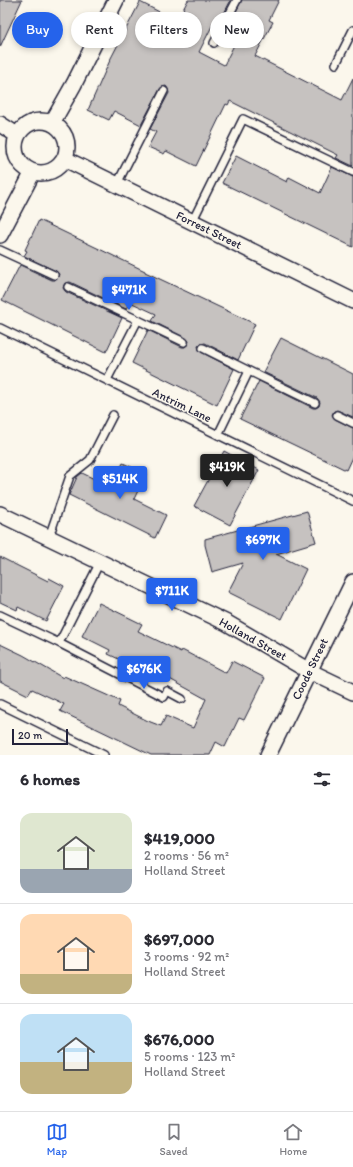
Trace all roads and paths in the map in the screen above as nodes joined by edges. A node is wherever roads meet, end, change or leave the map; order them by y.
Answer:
1 (116, 0) edge
2 (237, 0) edge
3 (231, 12) edge
4 (353, 30) edge
5 (336, 64) dead end
6 (164, 90) dead end
7 (52, 122) junction
8 (0, 124) edge
9 (17, 135) junction
10 (65, 159) junction
11 (33, 172) junction
12 (353, 172) edge
13 (117, 184) junction
14 (192, 222) junction
15 (0, 235) edge
16 (0, 250) edge
17 (54, 276) dead end
18 (68, 287) dead end
19 (353, 301) edge
20 (138, 320) junction
21 (0, 328) edge
22 (184, 342) dead end
23 (203, 348) dead end
24 (249, 371) junction
25 (107, 380) junction
26 (315, 403) dead end
27 (113, 415) dead end
28 (337, 415) dead end
29 (353, 423) edge
30 (218, 434) junction
31 (353, 502) edge
32 (0, 514) edge
33 (49, 537) junction
34 (100, 562) junction
35 (353, 582) edge
36 (0, 615) edge
37 (59, 643) junction
38 (309, 671) junction
39 (353, 692) edge
40 (182, 699) dead end
41 (0, 704) edge
42 (104, 755) edge
43 (268, 755) edge

1 - 7 street
2 - 3 lane
4 - 5 lane
6 - 13 lane
7 - 9 street
7 - 10 street
8 - 9 street
9 - 11 street
10 - 11 street
10 - 13 street, Forrest Street
11 - 15 street
12 - 14 lane
13 - 14 street, Forrest Street
14 - 19 street, Forrest Street
16 - 17 lane
18 - 20 lane
20 - 22 lane
20 - 25 lane
21 - 25 lane, Antrim Lane
23 - 24 lane
24 - 26 lane
24 - 30 lane
25 - 30 lane, Antrim Lane
27 - 33 lane
28 - 29 lane
30 - 31 lane, Antrim Lane
32 - 33 street, Holland Street
33 - 34 street, Holland Street
34 - 37 lane
34 - 38 street, Holland Street
35 - 38 street, Coode Street
36 - 37 lane
37 - 40 lane
38 - 39 street, Holland Street
38 - 43 street, Coode Street
41 - 42 lane

